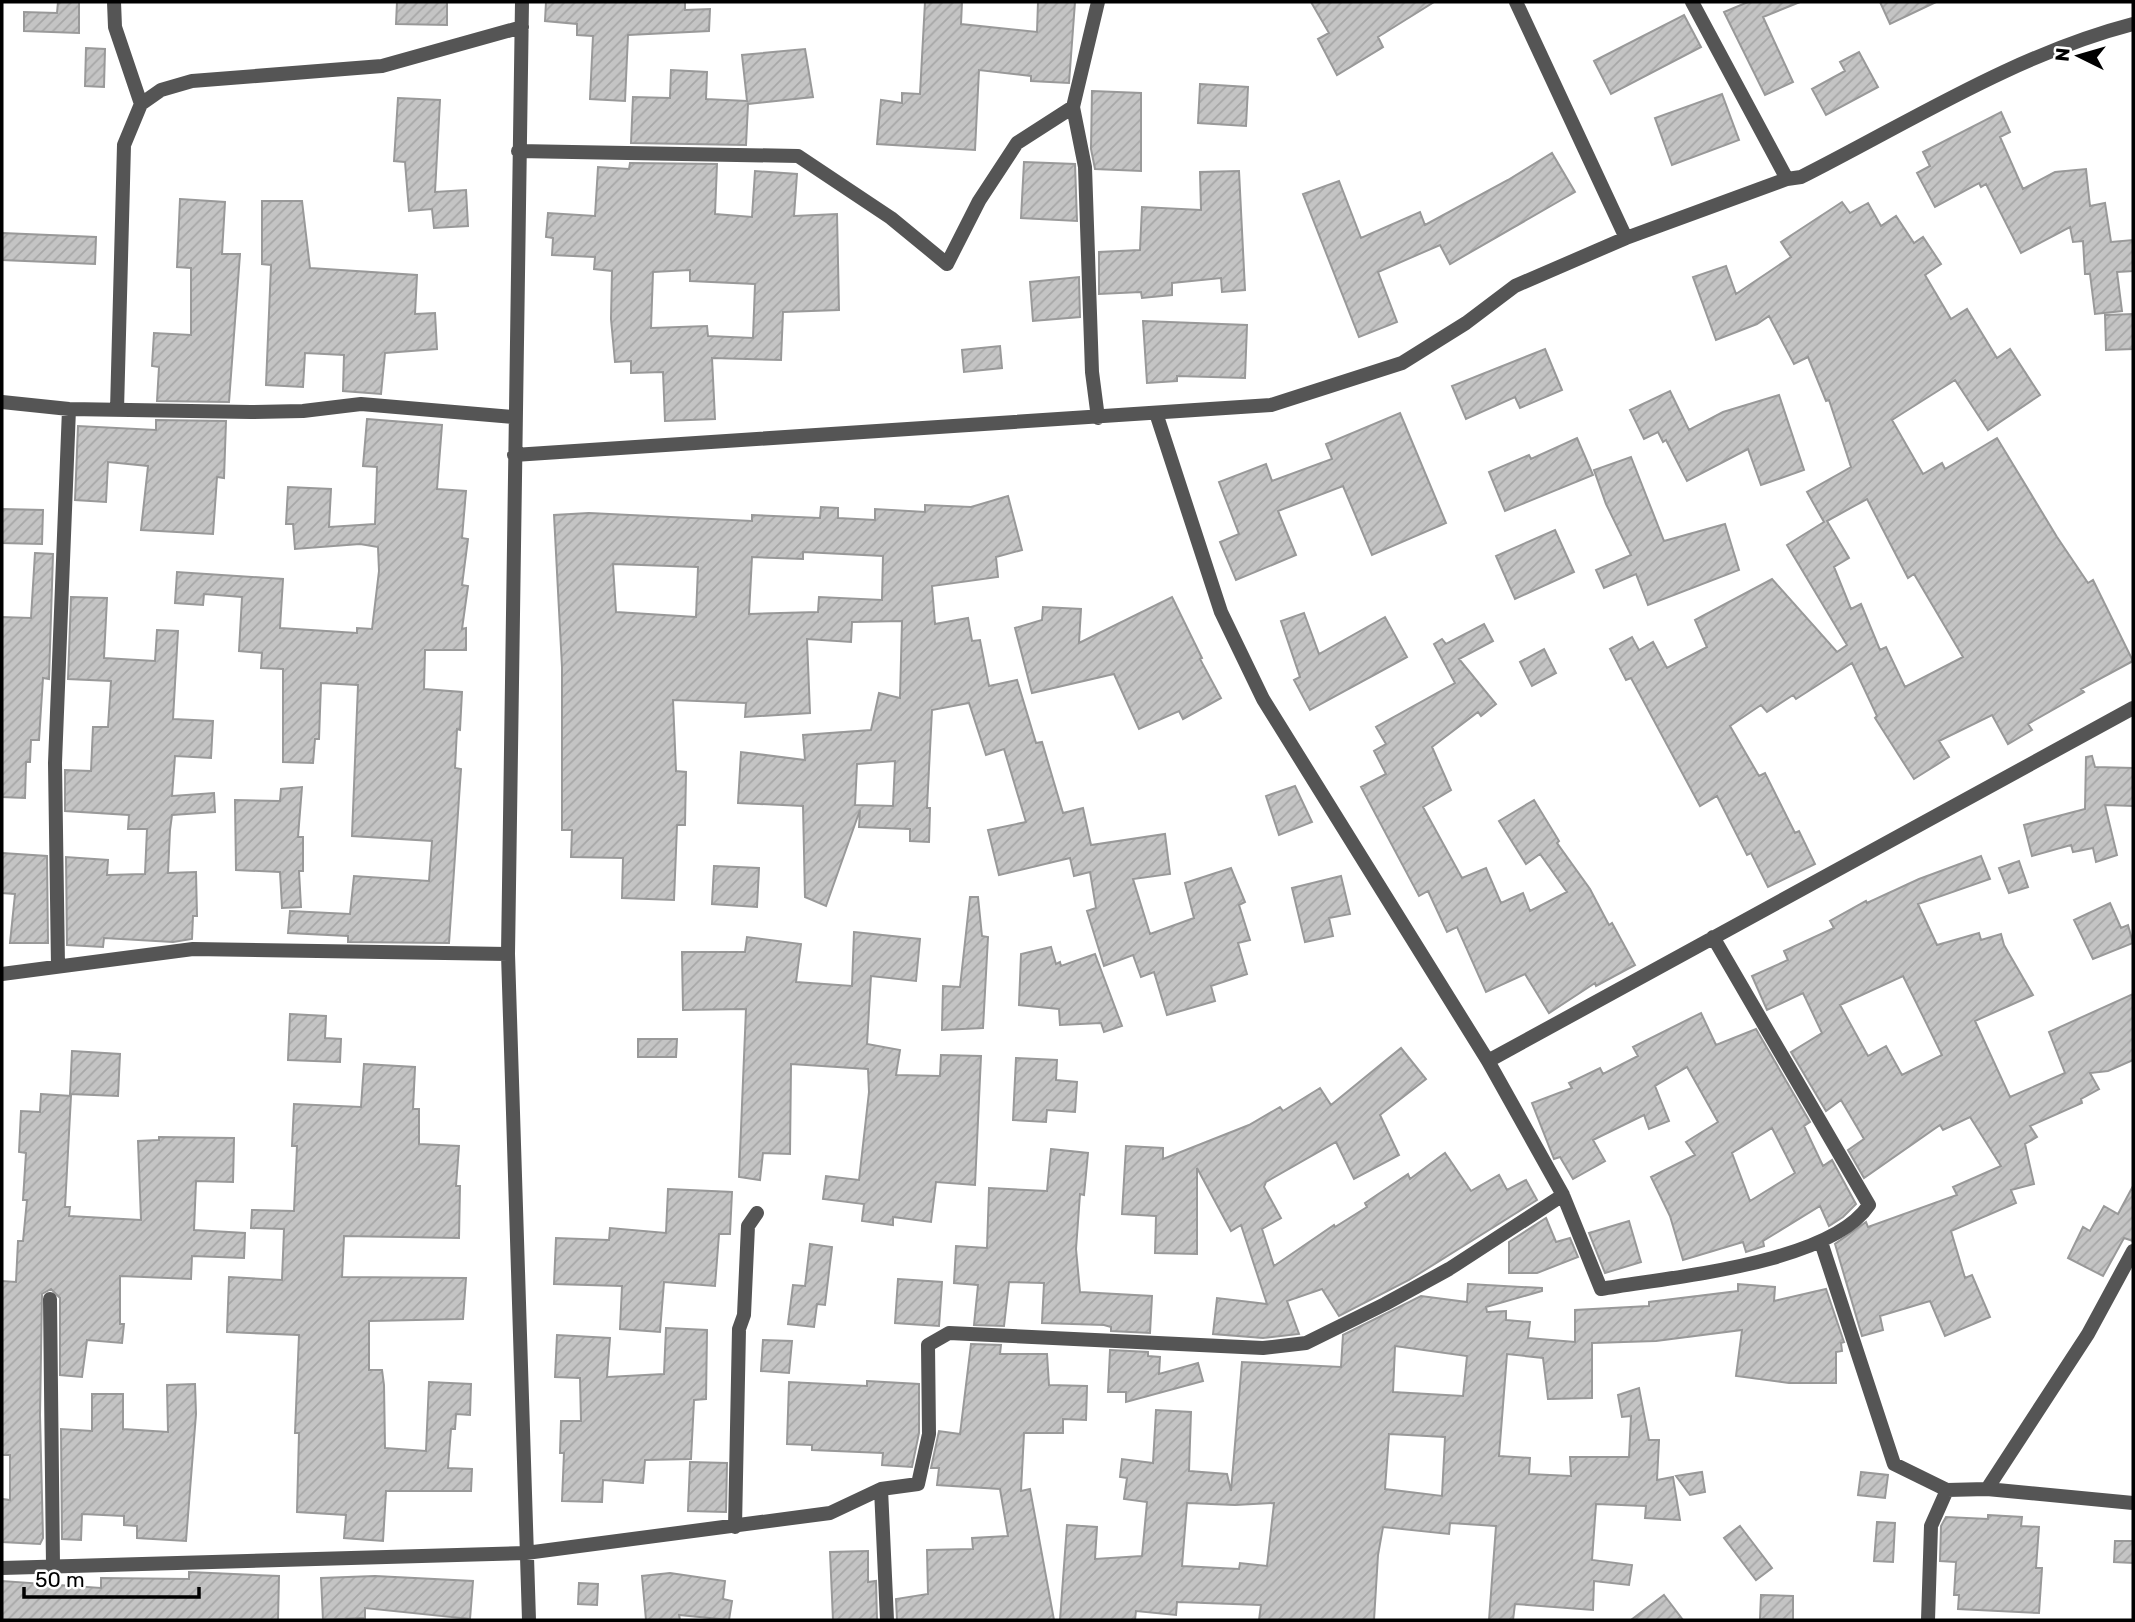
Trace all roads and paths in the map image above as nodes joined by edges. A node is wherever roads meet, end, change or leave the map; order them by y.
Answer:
1 (114, 2) edge
2 (522, 2) edge
3 (1098, 2) edge
4 (1516, 2) edge
5 (1692, 2) edge
6 (2133, 24) edge
7 (522, 27) junction
8 (141, 104) junction
9 (1073, 107) junction
10 (518, 151) junction
11 (1787, 179) junction
12 (1626, 238) junction
13 (2, 402) edge
14 (69, 409) junction
15 (117, 410) junction
16 (1156, 413) junction
17 (514, 417) junction
18 (1098, 418) junction
19 (514, 455) junction
20 (2133, 708) edge
21 (1713, 937) junction
22 (508, 954) junction
23 (58, 966) junction
24 (2, 974) edge
25 (1488, 1061) junction
26 (1563, 1195) junction
27 (757, 1213) dead end
28 (1821, 1242) junction
29 (2133, 1251) edge
30 (50, 1299) dead end
31 (881, 1489) junction
32 (1987, 1489) junction
33 (1947, 1490) junction
34 (2133, 1503) edge
35 (735, 1527) junction
36 (526, 1553) junction
37 (53, 1566) junction
38 (2, 1568) edge
39 (529, 1620) edge
40 (887, 1620) edge
41 (1928, 1620) edge

1 - 8 street
2 - 7 street
3 - 9 street
4 - 12 street
5 - 11 street
6 - 11 street
7 - 8 street
7 - 10 street
8 - 15 street
9 - 10 street
9 - 18 street
10 - 17 street
11 - 12 street
12 - 16 street
13 - 14 street
14 - 15 street
14 - 23 street
15 - 17 street
16 - 18 street
16 - 25 street
17 - 19 street
18 - 19 street
19 - 22 street
20 - 21 street
21 - 25 street
21 - 28 street
22 - 23 street
22 - 36 street
23 - 24 street
25 - 26 street
26 - 28 street
26 - 31 street
27 - 35 street
28 - 33 street
29 - 32 street
30 - 37 street
31 - 35 street
31 - 40 street
32 - 33 street
32 - 34 street
33 - 41 street
35 - 36 street
36 - 37 street
36 - 39 street
37 - 38 street

